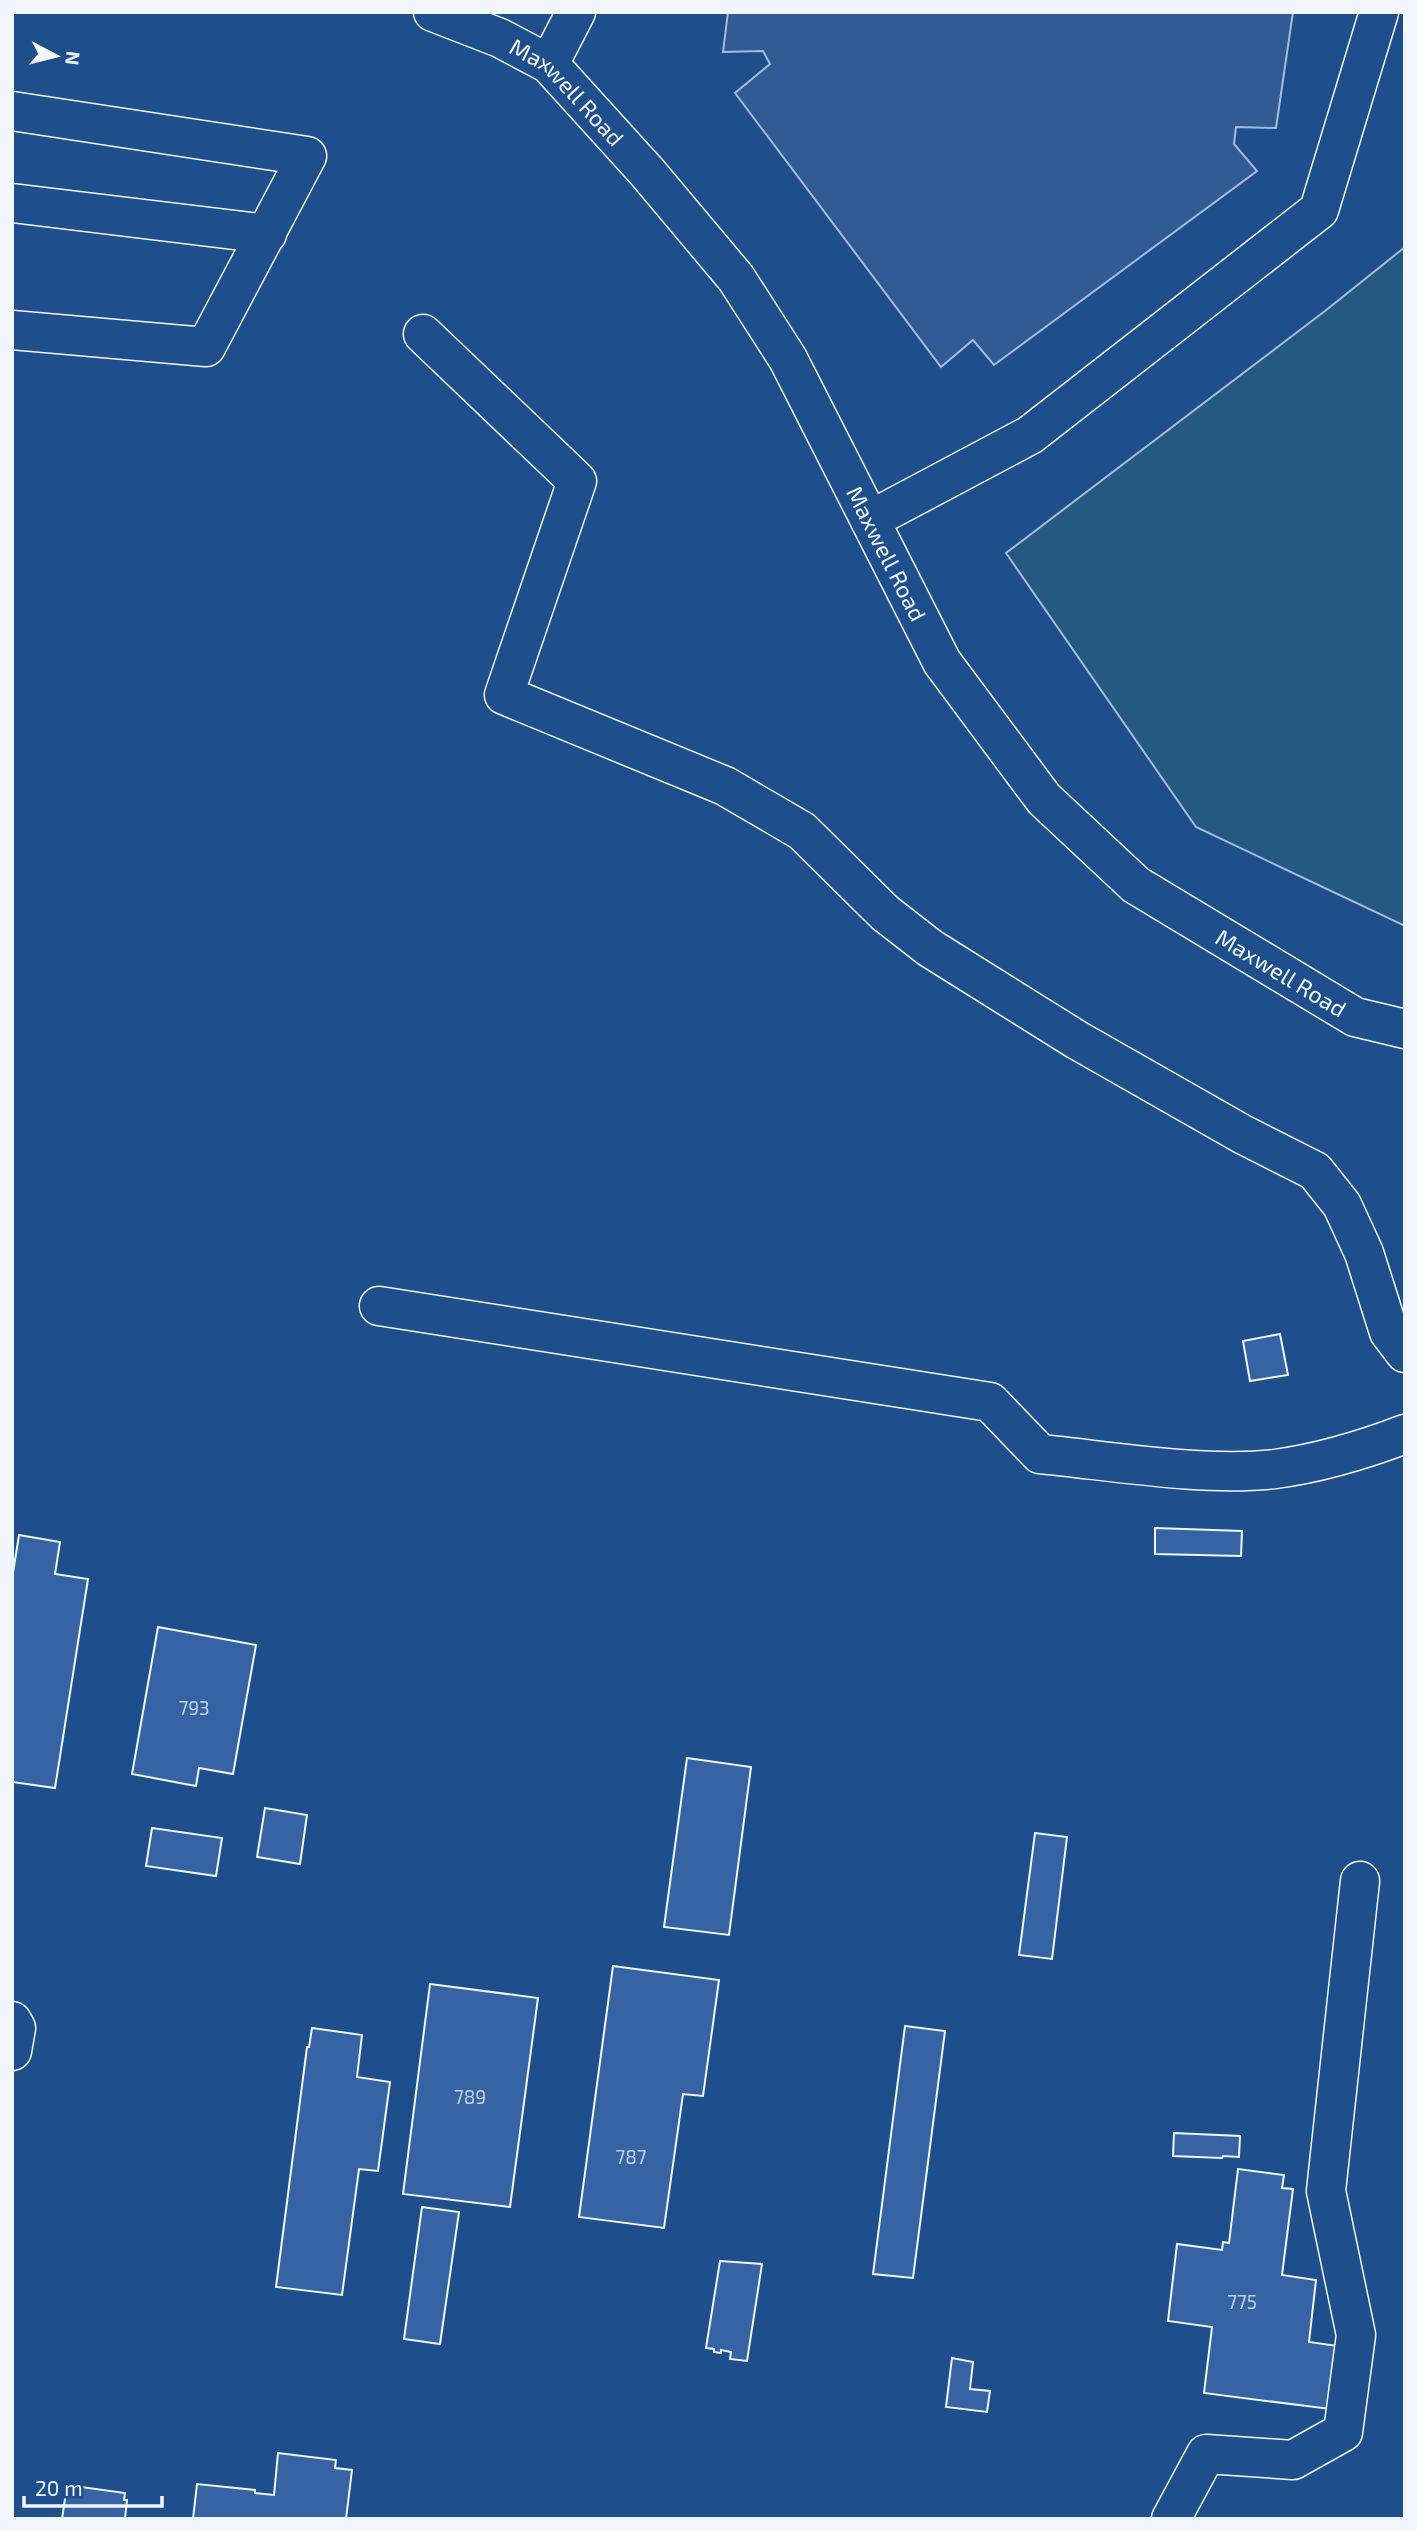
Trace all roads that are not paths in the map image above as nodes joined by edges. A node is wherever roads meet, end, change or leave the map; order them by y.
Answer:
1 (433, 12) edge
2 (576, 12) edge
3 (1378, 12) edge
4 (507, 25) edge
5 (549, 64) junction
6 (12, 111) edge
7 (12, 203) edge
8 (267, 234) junction
9 (12, 330) edge
10 (423, 334) dead end
11 (870, 520) junction
12 (1405, 1029) edge
13 (379, 1306) dead end
14 (1405, 1353) edge
15 (1405, 1434) edge
16 (1360, 1881) dead end
17 (1171, 2518) edge

1 - 4 street, Maxwell Road
2 - 5 street
3 - 11 street
4 - 5 street, Maxwell Road
5 - 11 street, Maxwell Road
6 - 8 street
7 - 8 street
8 - 9 street
10 - 14 street
11 - 12 street, Maxwell Road
13 - 15 street
16 - 17 street

